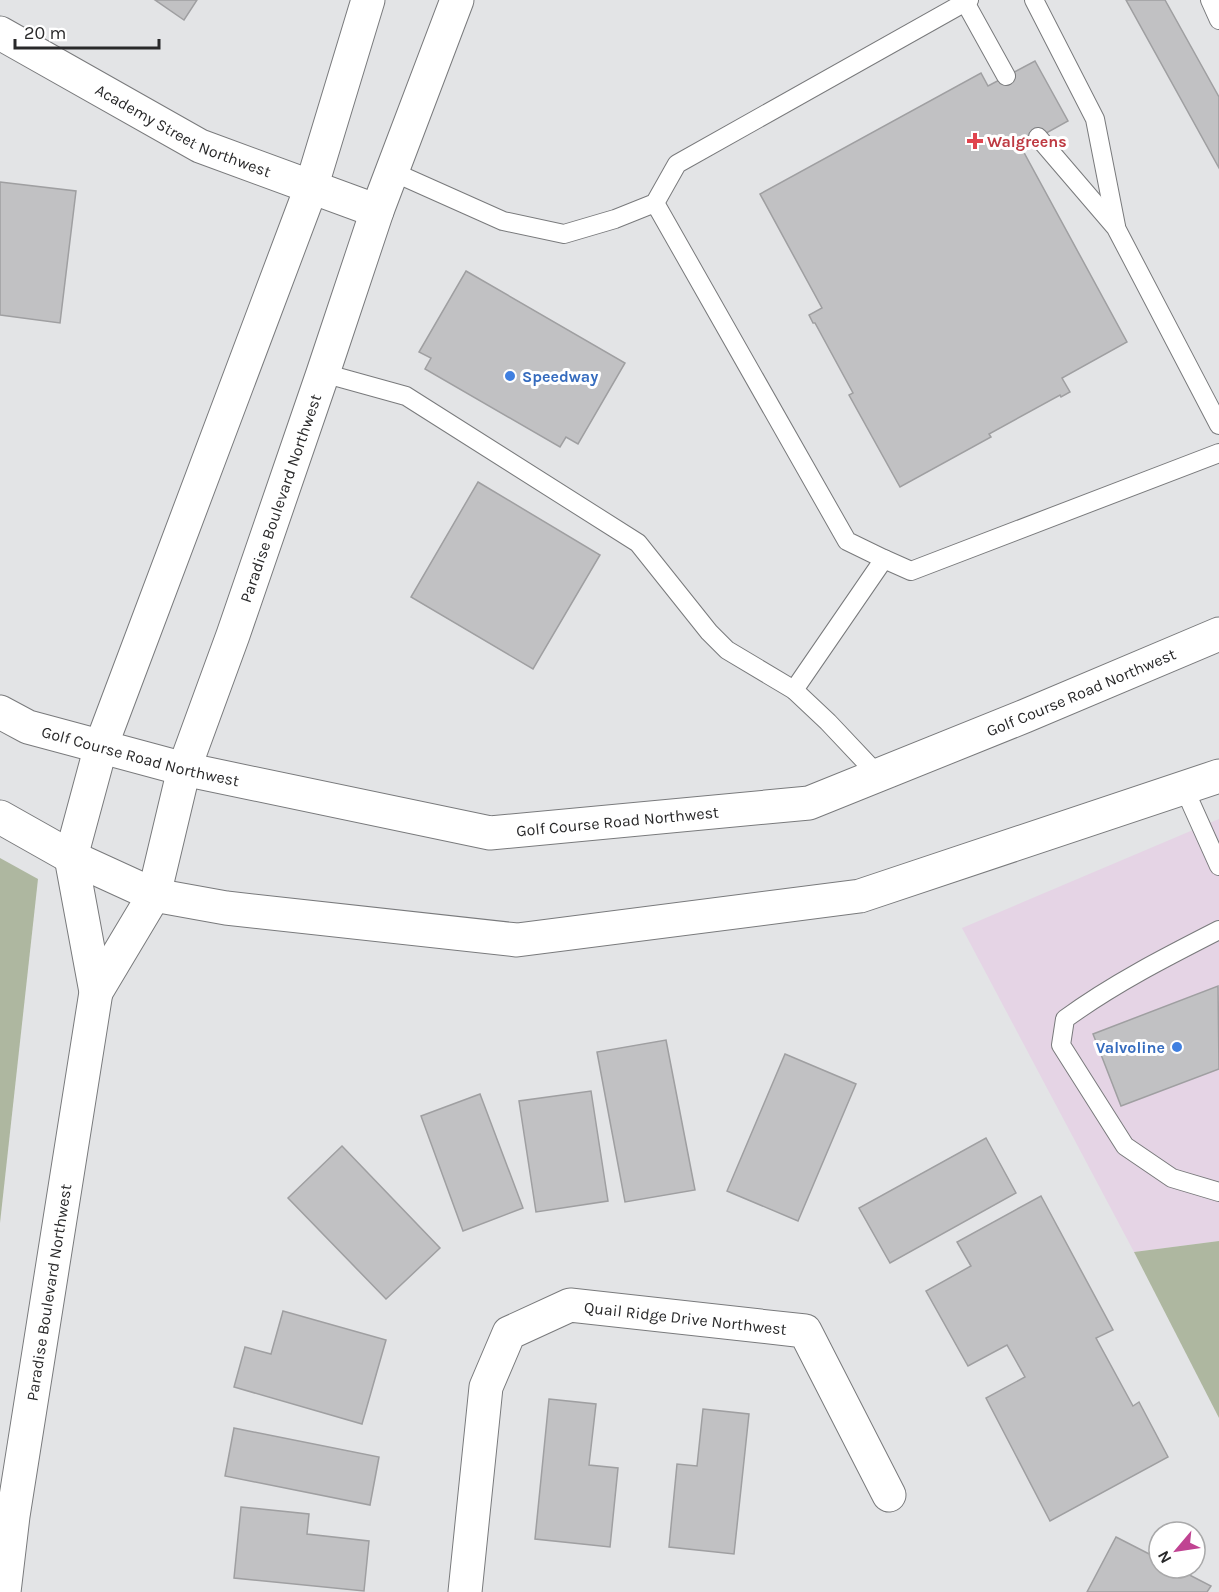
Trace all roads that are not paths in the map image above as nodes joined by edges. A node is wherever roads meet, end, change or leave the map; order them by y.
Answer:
1 (368, 0) edge
2 (457, 0) edge
3 (1034, 0) edge
4 (1210, 0) edge
5 (967, 1) edge
6 (1219, 20) edge
7 (0, 33) edge
8 (1006, 76) dead end
9 (1038, 137) dead end
10 (391, 171) junction
11 (311, 188) junction
12 (655, 203) junction
13 (377, 211) junction
14 (1116, 228) junction
15 (323, 373) junction
16 (1219, 425) edge
17 (1219, 453) edge
18 (884, 559) junction
19 (1219, 634) edge
20 (794, 690) junction
21 (0, 712) edge
22 (101, 746) junction
23 (184, 769) junction
24 (878, 775) junction
25 (1219, 776) edge
26 (1184, 788) junction
27 (0, 817) edge
28 (71, 857) junction
29 (1219, 866) edge
30 (154, 895) junction
31 (1219, 930) edge
32 (96, 992) junction
33 (1219, 1192) edge
34 (889, 1495) dead end
35 (4, 1592) edge
36 (465, 1592) edge

1 - 11 street, Paradise Boulevard Northwest
2 - 10 street, Paradise Boulevard Northwest
3 - 14 lane
4 - 6 lane
5 - 8 lane
5 - 12 lane
7 - 11 street, Academy Street Northwest
9 - 14 lane
10 - 12 lane
10 - 13 street, Paradise Boulevard Northwest
11 - 13 street, Academy Street Northwest
11 - 22 street, Paradise Boulevard Northwest
12 - 18 lane
13 - 15 street, Paradise Boulevard Northwest
14 - 16 lane
15 - 20 lane
15 - 23 street, Paradise Boulevard Northwest
17 - 18 lane
18 - 20 lane
19 - 24 street, Golf Course Road Northwest
20 - 24 lane
21 - 22 street, Golf Course Road Northwest
22 - 23 street, Golf Course Road Northwest
22 - 28 street, Paradise Boulevard Northwest
23 - 24 street, Golf Course Road Northwest
23 - 30 street, Paradise Boulevard Northwest
25 - 26 street
26 - 29 lane
26 - 30 street
27 - 28 street
28 - 30 street
28 - 32 street, Paradise Boulevard Northwest
30 - 32 street, Paradise Boulevard Northwest
31 - 33 lane
32 - 35 street, Paradise Boulevard Northwest
34 - 36 street, Quail Ridge Drive Northwest

